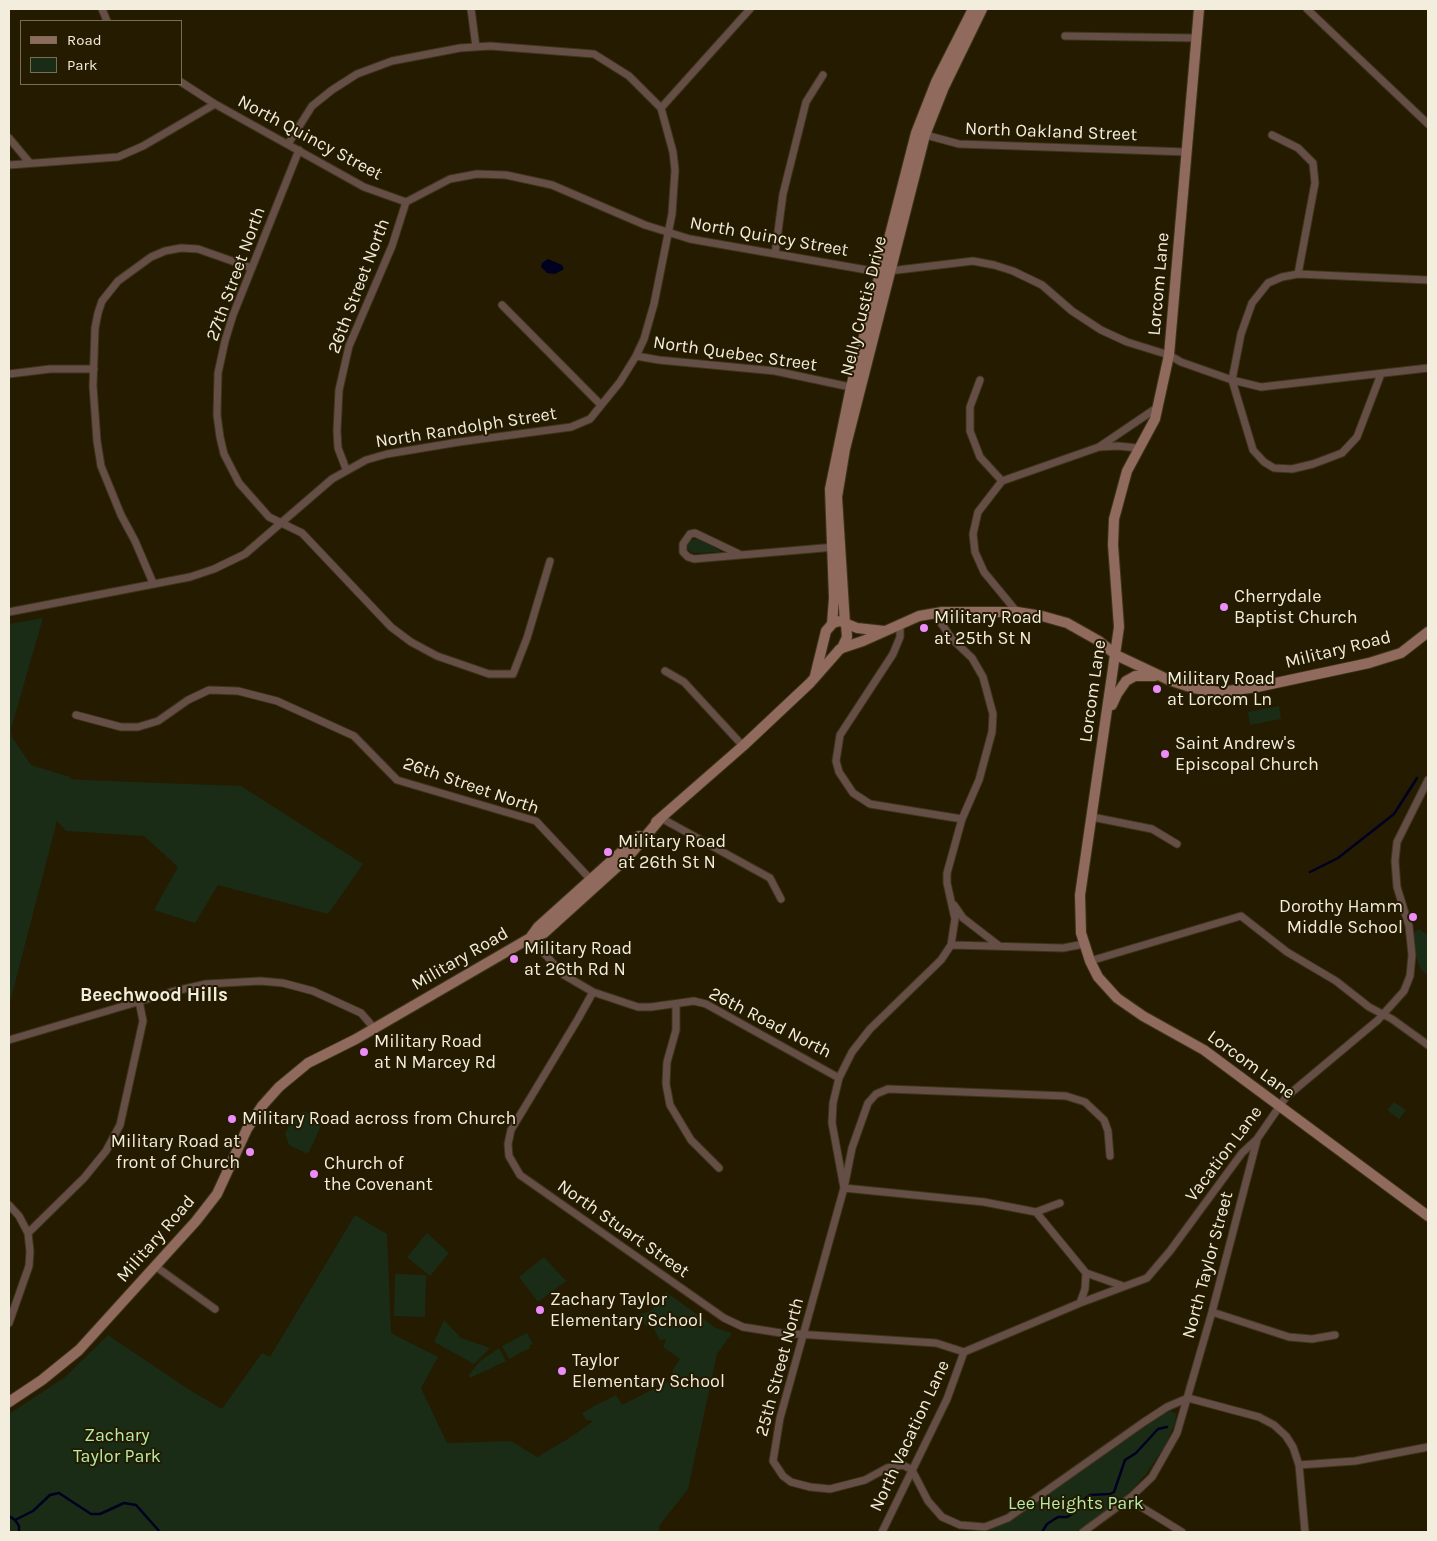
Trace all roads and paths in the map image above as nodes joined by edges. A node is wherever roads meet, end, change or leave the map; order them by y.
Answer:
1 (471, 9) edge
2 (750, 9) edge
3 (972, 9) edge
4 (982, 9) edge
5 (1199, 9) edge
6 (1307, 9) edge
7 (1066, 36) dead end
8 (1196, 38) junction
9 (476, 47) junction
10 (823, 76) dead end
11 (182, 83) edge
12 (215, 104) junction
13 (661, 108) junction
14 (1428, 124) edge
15 (920, 134) junction
16 (1272, 135) dead end
17 (9, 138) edge
18 (288, 144) junction
19 (300, 150) junction
20 (1187, 152) junction
21 (29, 162) junction
22 (9, 165) edge
23 (406, 202) junction
24 (669, 234) junction
25 (775, 254) junction
26 (252, 268) junction
27 (884, 270) junction
28 (1298, 274) junction
29 (1428, 280) edge
30 (502, 305) dead end
31 (1169, 355) junction
32 (636, 356) junction
33 (1428, 368) edge
34 (94, 369) junction
35 (9, 374) edge
36 (1381, 374) junction
37 (980, 380) dead end
38 (1232, 380) junction
39 (855, 388) junction
40 (602, 406) junction
41 (1159, 406) junction
42 (1099, 447) junction
43 (1138, 448) junction
44 (346, 469) junction
45 (1002, 481) junction
46 (280, 523) junction
47 (836, 547) junction
48 (739, 554) junction
49 (550, 561) dead end
50 (153, 583) junction
51 (9, 612) edge
52 (1017, 612) junction
53 (934, 613) junction
54 (900, 623) junction
55 (832, 624) junction
56 (845, 624) junction
57 (884, 631) junction
58 (1428, 632) edge
59 (825, 640) junction
60 (841, 649) junction
61 (1116, 655) junction
62 (665, 672) dead end
63 (815, 677) junction
64 (1169, 680) junction
65 (76, 715) dead end
66 (1106, 722) junction
67 (743, 746) junction
68 (1428, 780) edge
69 (1092, 817) junction
70 (661, 818) junction
71 (962, 819) junction
72 (1177, 844) dead end
73 (593, 883) junction
74 (781, 898) dead end
75 (953, 904) junction
76 (530, 938) junction
77 (1084, 944) junction
78 (951, 945) junction
79 (998, 945) junction
80 (1090, 961) junction
81 (593, 992) junction
82 (139, 1001) junction
83 (676, 1005) junction
84 (1384, 1015) junction
85 (374, 1028) junction
86 (9, 1040) edge
87 (1428, 1045) edge
88 (839, 1078) junction
89 (1278, 1106) junction
90 (1257, 1139) junction
91 (1110, 1156) dead end
92 (719, 1168) dead end
93 (844, 1188) junction
94 (1060, 1203) dead end
95 (9, 1204) edge
96 (1036, 1212) junction
97 (1428, 1216) edge
98 (28, 1232) junction
99 (155, 1266) junction
100 (1086, 1273) junction
101 (1123, 1286) junction
102 (1080, 1303) junction
103 (215, 1310) dead end
104 (1212, 1312) junction
105 (9, 1323) edge
106 (804, 1333) junction
107 (1335, 1335) dead end
108 (964, 1352) junction
109 (1188, 1398) junction
110 (9, 1402) edge
111 (1428, 1447) edge
112 (1299, 1465) junction
113 (912, 1470) junction
114 (1131, 1497) junction
115 (882, 1532) edge
116 (1083, 1532) edge
117 (1182, 1532) edge
118 (1305, 1532) edge

1 - 9 street
2 - 13 street
3 - 15 street, Nelly Custis Drive
4 - 15 street, Nelly Custis Drive
5 - 8 street, Lorcom Lane
6 - 14 street
7 - 8 street
8 - 20 street, Lorcom Lane
9 - 13 street
9 - 18 street
10 - 25 street
11 - 12 street, North Quincy Street
12 - 18 street, North Quincy Street
12 - 21 street
13 - 24 street
15 - 20 street, North Oakland Street
15 - 27 street, Nelly Custis Drive
16 - 28 street
17 - 21 street
18 - 19 street, North Quincy Street
19 - 23 street, North Quincy Street
19 - 26 street, 27th Street North
20 - 31 street, Lorcom Lane
21 - 22 street
23 - 24 street, North Quincy Street
23 - 44 street, 26th Street North
24 - 25 street, North Quincy Street
24 - 32 street
25 - 27 street, North Quincy Street
26 - 34 street
26 - 46 street, 27th Street North
27 - 31 street, North Quincy Street
27 - 39 street, Nelly Custis Drive
28 - 29 street
28 - 38 street
30 - 40 street
31 - 38 street, North Quincy Street
31 - 41 street, Lorcom Lane
32 - 39 street, North Quebec Street
32 - 40 street
33 - 36 street, North Quincy Street
34 - 35 street
34 - 50 street
36 - 38 street, North Quincy Street
36 - 38 street
37 - 45 street
39 - 47 street, Nelly Custis Drive
40 - 44 street, North Randolph Street
41 - 42 street
41 - 43 street, Lorcom Lane
42 - 43 street
42 - 45 street
43 - 61 street, Lorcom Lane
44 - 46 street, North Randolph Street
45 - 52 street
46 - 49 street, 27th Street North
46 - 50 street, North Randolph Street
47 - 48 street
47 - 55 street, Nelly Custis Drive
47 - 56 street, Nelly Custis Drive
48 - 48 street
50 - 51 street, North Randolph Street
52 - 53 street, Military Road
52 - 61 street, Military Road
53 - 54 street, Military Road
53 - 71 street
54 - 57 street, Military Road
54 - 71 street
55 - 56 street
55 - 59 street
56 - 57 street
56 - 60 street
57 - 60 street, Military Road
58 - 64 street, Military Road
59 - 60 street
59 - 63 street
60 - 63 street, Military Road
61 - 64 street, Military Road
61 - 66 street, Lorcom Lane
62 - 67 street
63 - 67 street, Military Road
64 - 66 street
65 - 73 street, 26th Street North
66 - 69 street, Lorcom Lane
67 - 70 street, Military Road
68 - 84 street, Vacation Lane
69 - 72 street
69 - 77 street, Lorcom Lane
70 - 73 street, Military Road
70 - 74 street
71 - 75 street
73 - 76 street, Military Road
75 - 78 street
75 - 79 street
76 - 81 street, 26th Road North
76 - 85 street, Military Road
77 - 79 street
77 - 80 street, Lorcom Lane
78 - 79 street
78 - 88 street, 25th Street North
80 - 84 street
80 - 89 street, Lorcom Lane
81 - 83 street, 26th Road North
81 - 106 street, North Stuart Street
82 - 85 street
82 - 86 street
82 - 98 street
83 - 88 street, 26th Road North
83 - 92 street
84 - 87 street
84 - 89 street, Vacation Lane
85 - 99 street, Military Road
88 - 93 street, 25th Street North
89 - 90 street, Vacation Lane
89 - 97 street, Lorcom Lane
90 - 101 street, Vacation Lane
90 - 104 street, North Taylor Street
91 - 93 street, 25th Street North
93 - 96 street
93 - 106 street, 25th Street North
94 - 96 street
95 - 98 street
96 - 100 street
98 - 105 street
99 - 103 street
99 - 110 street, Military Road
100 - 101 street
100 - 102 street
101 - 102 street, Vacation Lane
102 - 108 street, Vacation Lane
104 - 107 street
104 - 109 street, North Taylor Street
106 - 108 street, North Stuart Street
106 - 113 street, 25th Street North
108 - 113 street, North Vacation Lane
109 - 112 street
109 - 113 street
109 - 114 street, North Taylor Street
111 - 112 street
112 - 118 street
113 - 115 street, North Vacation Lane
114 - 116 street, North Taylor Street
114 - 117 street

